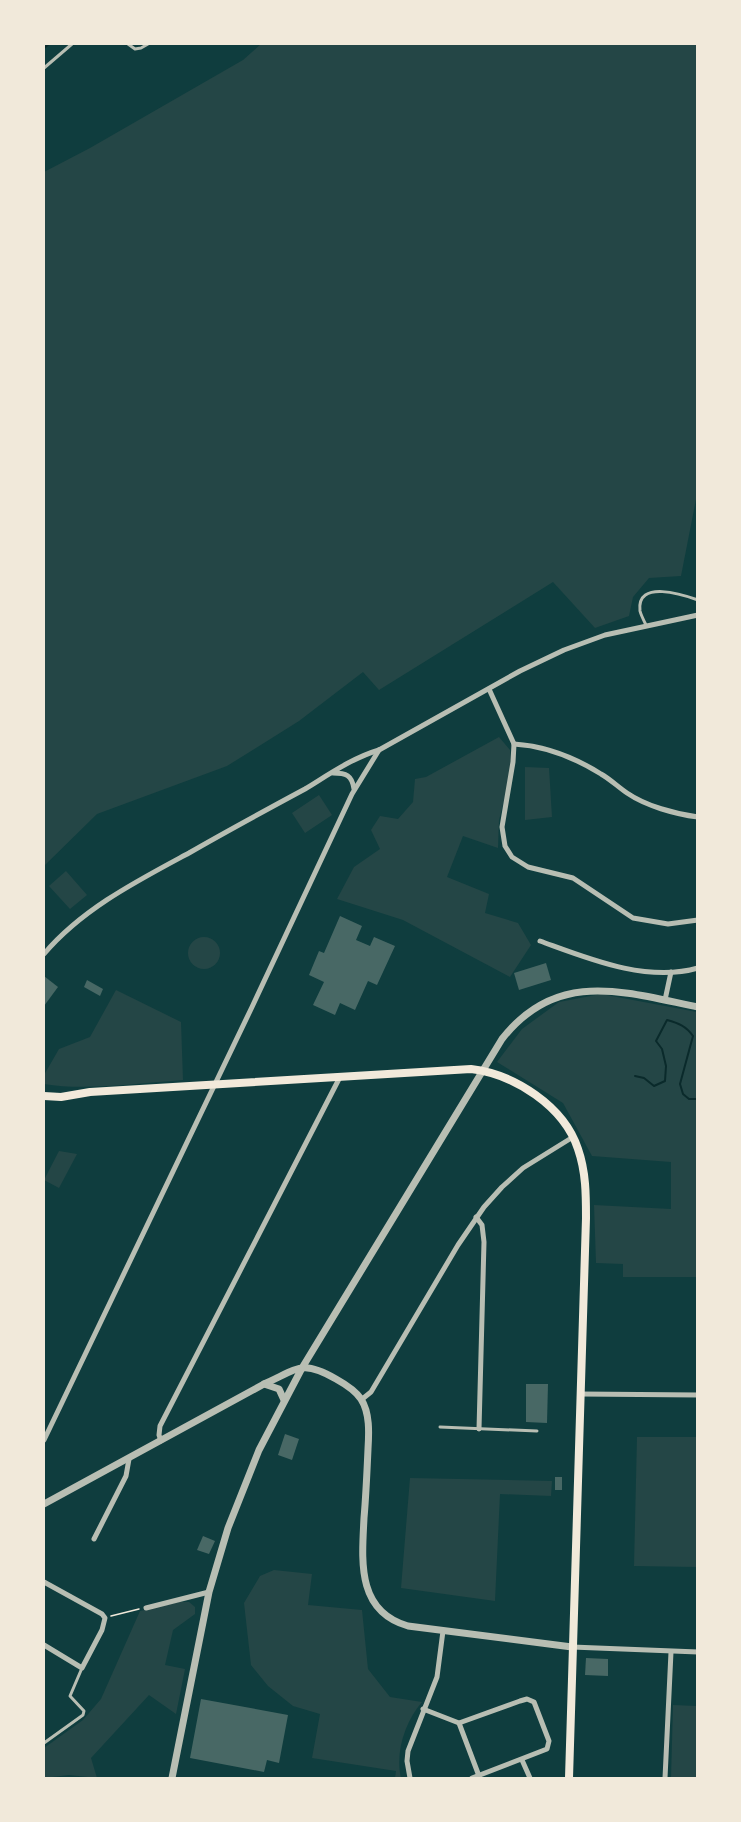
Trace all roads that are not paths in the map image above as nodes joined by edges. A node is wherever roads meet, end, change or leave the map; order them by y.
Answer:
1 (72, 44) edge
2 (128, 44) edge
3 (148, 44) edge
4 (44, 68) edge
5 (698, 600) edge
6 (698, 615) edge
7 (646, 625) junction
8 (489, 688) junction
9 (514, 744) junction
10 (378, 750) junction
11 (331, 773) junction
12 (354, 789) junction
13 (698, 817) edge
14 (698, 920) edge
15 (540, 940) dead end
16 (44, 954) edge
17 (698, 968) edge
18 (670, 972) junction
19 (665, 1000) junction
20 (698, 1006) edge
21 (482, 1070) junction
22 (340, 1077) junction
23 (213, 1086) junction
24 (44, 1096) edge
25 (573, 1137) junction
26 (476, 1216) junction
27 (302, 1368) junction
28 (264, 1384) junction
29 (580, 1394) junction
30 (698, 1395) edge
31 (284, 1400) junction
32 (361, 1400) junction
33 (440, 1427) dead end
34 (479, 1430) junction
35 (537, 1431) dead end
36 (44, 1440) edge
37 (161, 1441) junction
38 (129, 1459) junction
39 (44, 1504) edge
40 (94, 1539) dead end
41 (44, 1582) edge
42 (209, 1592) junction
43 (146, 1608) road end
44 (443, 1631) junction
45 (44, 1645) edge
46 (572, 1647) junction
47 (671, 1652) junction
48 (698, 1653) edge
49 (82, 1668) junction
50 (423, 1708) junction
51 (459, 1723) junction
52 (44, 1743) edge
53 (522, 1760) junction
54 (479, 1776) junction
55 (171, 1779) edge
56 (410, 1779) edge
57 (472, 1779) edge
58 (530, 1779) edge
59 (569, 1779) edge
60 (665, 1779) edge

1 - 4 lane
2 - 3 lane
5 - 7 lane
6 - 7 street
7 - 8 street
8 - 9 street
8 - 10 street
9 - 13 street
9 - 14 street
10 - 11 street
10 - 12 street
11 - 12 street
11 - 16 street
12 - 23 street
15 - 18 street
17 - 18 street
18 - 19 street
19 - 20 street
19 - 21 street
21 - 22 main road
21 - 25 main road
21 - 27 street
22 - 23 main road
22 - 37 street
23 - 24 main road
23 - 36 street
25 - 26 street
25 - 29 main road
26 - 32 street
26 - 34 street
27 - 28 street
27 - 31 street
27 - 32 street
28 - 31 street
28 - 37 street
29 - 30 street
29 - 46 main road
31 - 42 street
32 - 44 street
33 - 34 lane
34 - 35 lane
37 - 38 street
38 - 39 street
38 - 40 street
41 - 49 street
42 - 43 street
42 - 55 street
44 - 46 street
44 - 50 street
45 - 49 street
46 - 47 street
46 - 59 main road
47 - 48 street
47 - 60 street
49 - 52 lane
50 - 51 street
50 - 56 street
51 - 53 street
51 - 54 street
53 - 54 street
53 - 58 street
54 - 57 street

